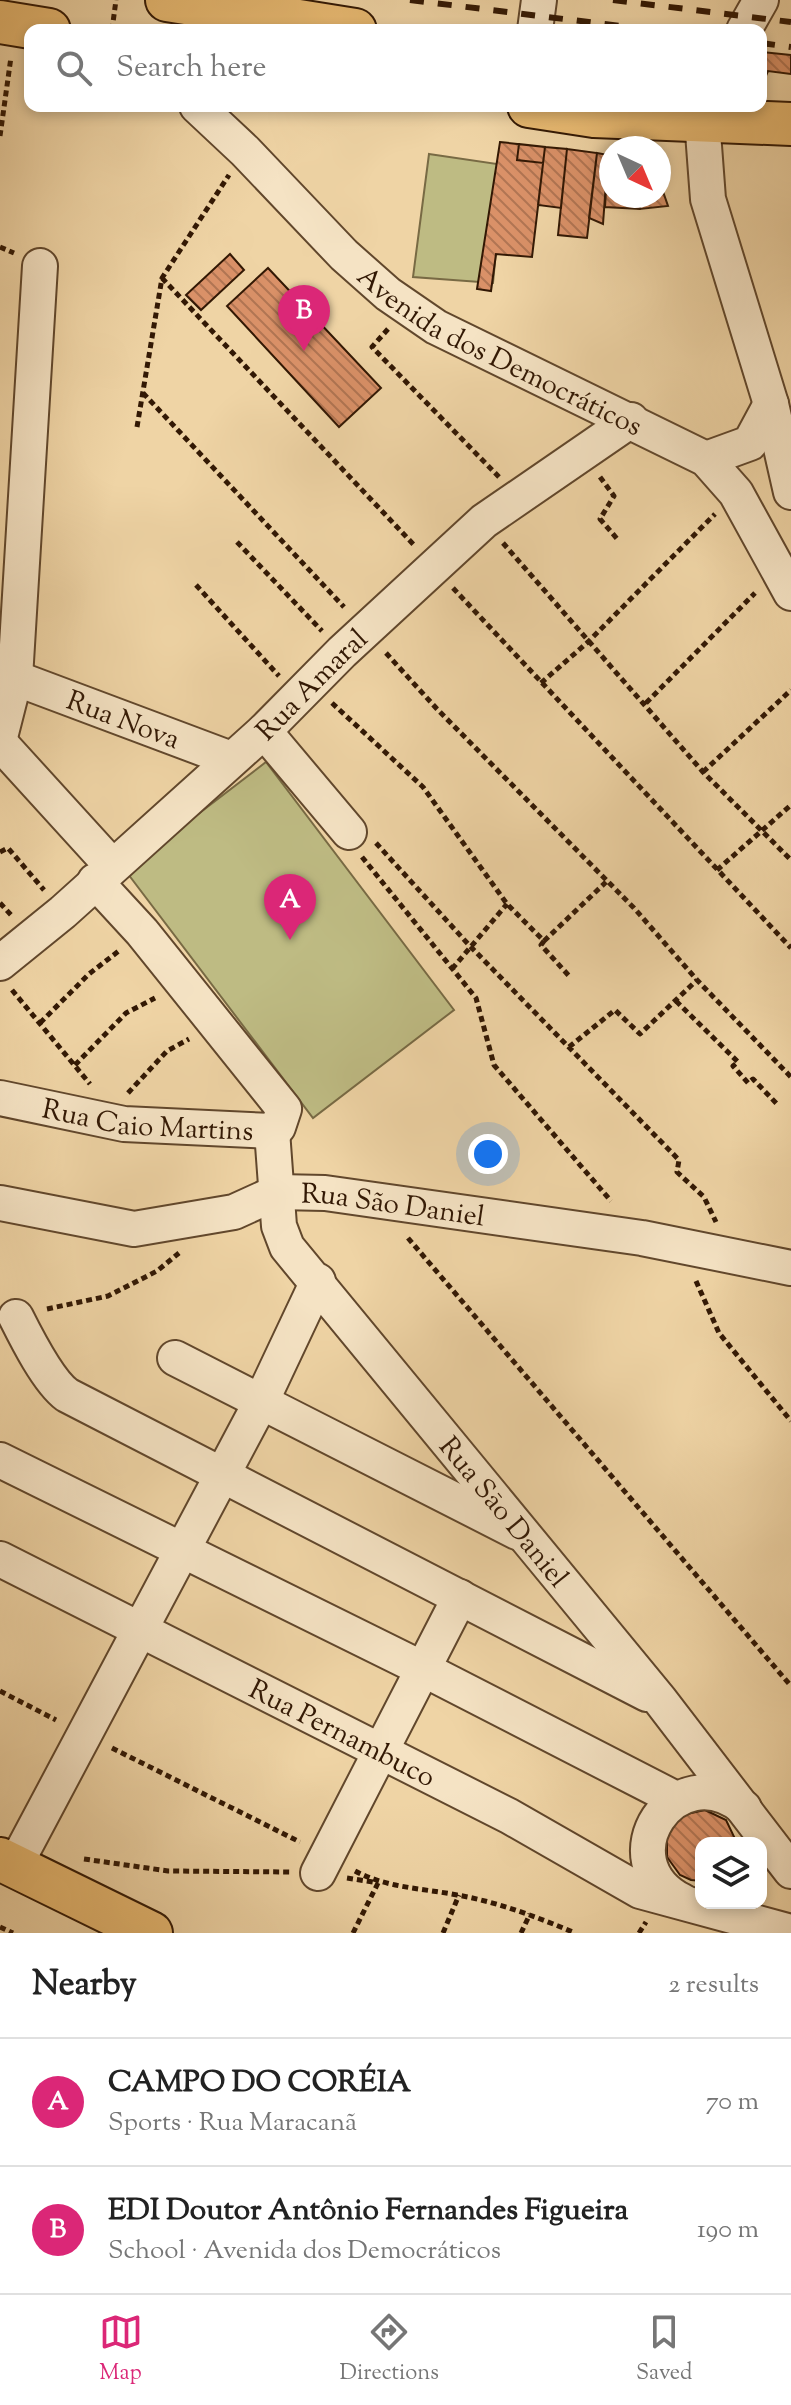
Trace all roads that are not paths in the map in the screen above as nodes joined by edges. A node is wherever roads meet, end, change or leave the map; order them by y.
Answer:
1 (167, 0) edge
2 (539, 0) edge
3 (761, 0) edge
4 (214, 5) edge
5 (321, 24) edge
6 (536, 24) edge
7 (747, 24) edge
8 (203, 112) edge
9 (568, 112) edge
10 (667, 112) edge
11 (704, 112) edge
12 (715, 112) edge
13 (772, 122) edge
14 (40, 266) dead end
15 (771, 404) junction
16 (631, 420) junction
17 (706, 459) junction
18 (791, 492) edge
19 (784, 581) edge
20 (15, 678) junction
21 (264, 731) junction
22 (0, 737) edge
23 (0, 743) edge
24 (231, 759) junction
25 (349, 832) road end
26 (104, 874) junction
27 (5, 975) edge
28 (0, 1098) edge
29 (278, 1120) junction
30 (278, 1192) junction
31 (0, 1203) edge
32 (791, 1268) edge
33 (318, 1281) junction
34 (16, 1317) road end
35 (175, 1358) dead end
36 (260, 1404) junction
37 (0, 1460) edge
38 (222, 1475) junction
39 (528, 1537) junction
40 (182, 1550) junction
41 (0, 1559) edge
42 (460, 1597) junction
43 (141, 1628) junction
44 (423, 1669) junction
45 (660, 1700) junction
46 (381, 1751) junction
47 (676, 1799) junction
48 (746, 1810) junction
49 (12, 1854) edge
50 (323, 1864) road end
51 (791, 1871) edge
52 (73, 1874) junction
53 (686, 1903) junction
54 (791, 1932) edge
55 (101, 1933) edge
56 (151, 1933) edge

1 - 4 main road
2 - 6 street
3 - 7 street
4 - 5 main road
8 - 16 street, Avenida dos Democráticos
9 - 10 main road
11 - 15 street
12 - 13 main road
14 - 20 street
15 - 17 street
15 - 18 street
16 - 17 street, Avenida dos Democráticos
16 - 21 street, Rua Amaral
17 - 19 street, Avenida dos Democráticos
20 - 22 street
20 - 24 street, Rua Nova
21 - 24 street, Rua Amaral
21 - 25 street
23 - 26 street
24 - 26 street, Rua Amaral
26 - 27 street, Rua Amaral
26 - 29 street
28 - 29 street, Rua Caio Martins
29 - 30 street, Rua Sāo Daniel
30 - 31 street, Rua São Daniel
30 - 32 street, Rua São Daniel
30 - 33 street, Rua Sāo Daniel
33 - 36 street
33 - 39 street, Rua Sāo Daniel
34 - 38 street
35 - 36 street
36 - 38 street
36 - 39 street
37 - 40 street
38 - 40 street
38 - 42 street
39 - 45 street, Rua Sāo Daniel
40 - 43 street
40 - 44 street
41 - 43 street, Rua Pernambuco
42 - 44 street
42 - 45 street
43 - 46 street, Rua Pernambuco
43 - 49 street
44 - 46 street
44 - 47 street
45 - 48 street, Rua Sāo Daniel
46 - 50 street
46 - 53 street, Rua Pernambuco
47 - 48 street
47 - 53 street
48 - 51 street, Rua Sāo Daniel
49 - 52 main road
52 - 55 street
52 - 56 main road
53 - 54 street, Rua Pernambuco

